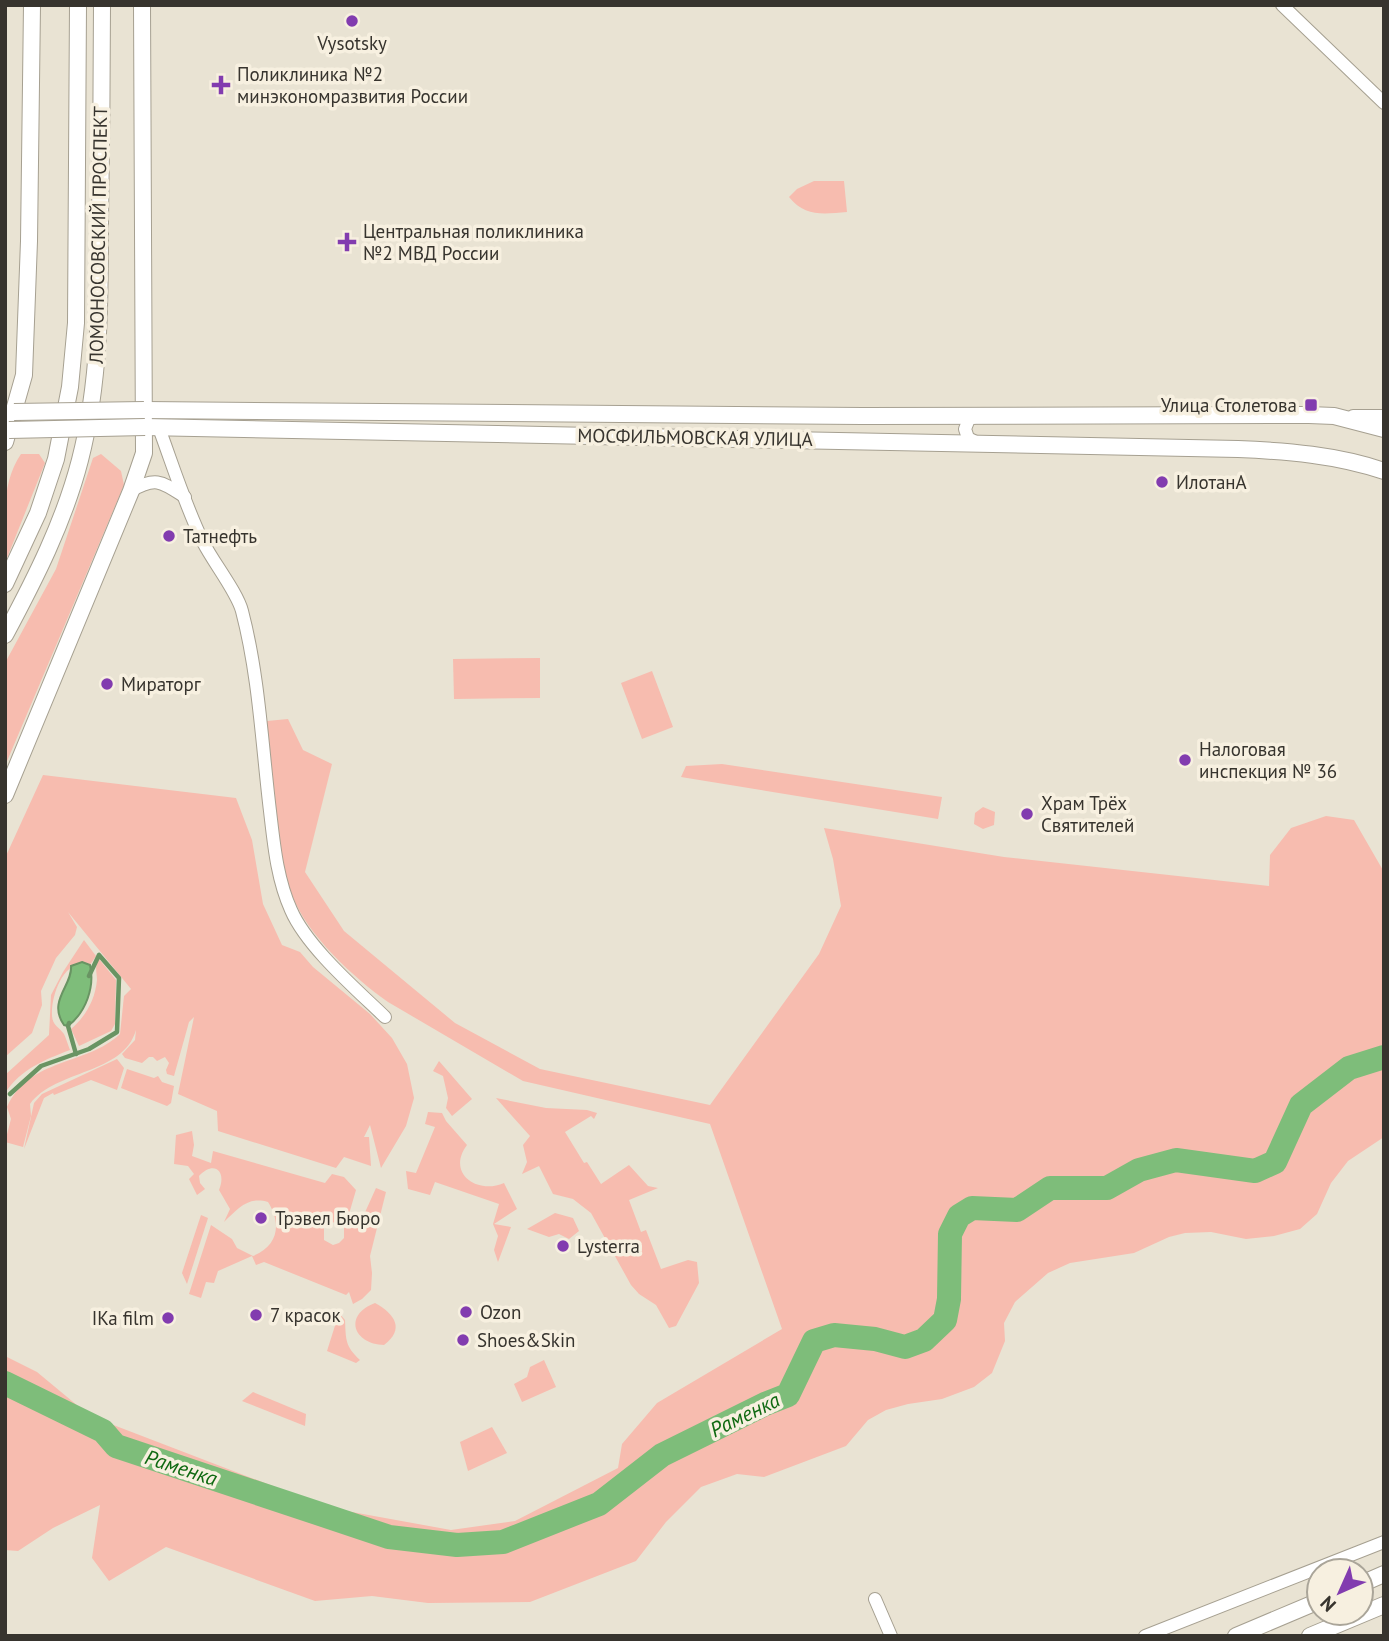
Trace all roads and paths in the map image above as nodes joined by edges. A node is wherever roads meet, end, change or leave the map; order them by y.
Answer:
1 (32, 5) edge
2 (78, 5) edge
3 (102, 5) edge
4 (142, 5) edge
5 (1282, 5) edge
6 (1384, 103) edge
7 (144, 410) junction
8 (9, 412) edge
9 (978, 415) junction
10 (1334, 416) junction
11 (1384, 416) edge
12 (152, 427) junction
13 (1384, 429) edge
14 (7, 434) edge
15 (978, 443) junction
16 (1379, 467) edge
17 (131, 491) junction
18 (185, 496) junction
19 (5, 584) edge
20 (5, 635) edge
21 (5, 795) edge
22 (386, 1017) dead end
23 (1384, 1542) edge
24 (875, 1598) dead end
25 (1384, 1605) edge
26 (1305, 1607) edge
27 (891, 1636) edge
28 (1145, 1636) edge
29 (1236, 1636) edge
30 (1310, 1636) edge

1 - 8 main road
2 - 19 main road, ЛОМОНОСОВСКИЙ ПРОСПЕКТ
3 - 20 main road, ЛОМОНОСОВСКИЙ ПРОСПЕКТ
4 - 7 main road
5 - 6 street
7 - 8 main road, МОСФИЛЬМОВСКАЯ УЛИЦА, bridge
7 - 9 main road, МОСФИЛЬМОВСКАЯ УЛИЦА
7 - 12 main road
8 - 14 main road
9 - 10 main road, МОСФИЛЬМОВСКАЯ УЛИЦА
9 - 15 street
10 - 11 street, МОСФИЛЬМОВСКАЯ УЛИЦА
10 - 13 main road
12 - 14 main road, МОСФИЛЬМОВСКАЯ УЛИЦА, bridge
12 - 15 main road, МОСФИЛЬМОВСКАЯ УЛИЦА
12 - 17 main road
12 - 18 street
15 - 16 main road, МОСФИЛЬМОВСКАЯ УЛИЦА
17 - 18 street
17 - 21 main road
18 - 22 street
23 - 28 street
24 - 27 street
25 - 30 main road
26 - 29 main road

